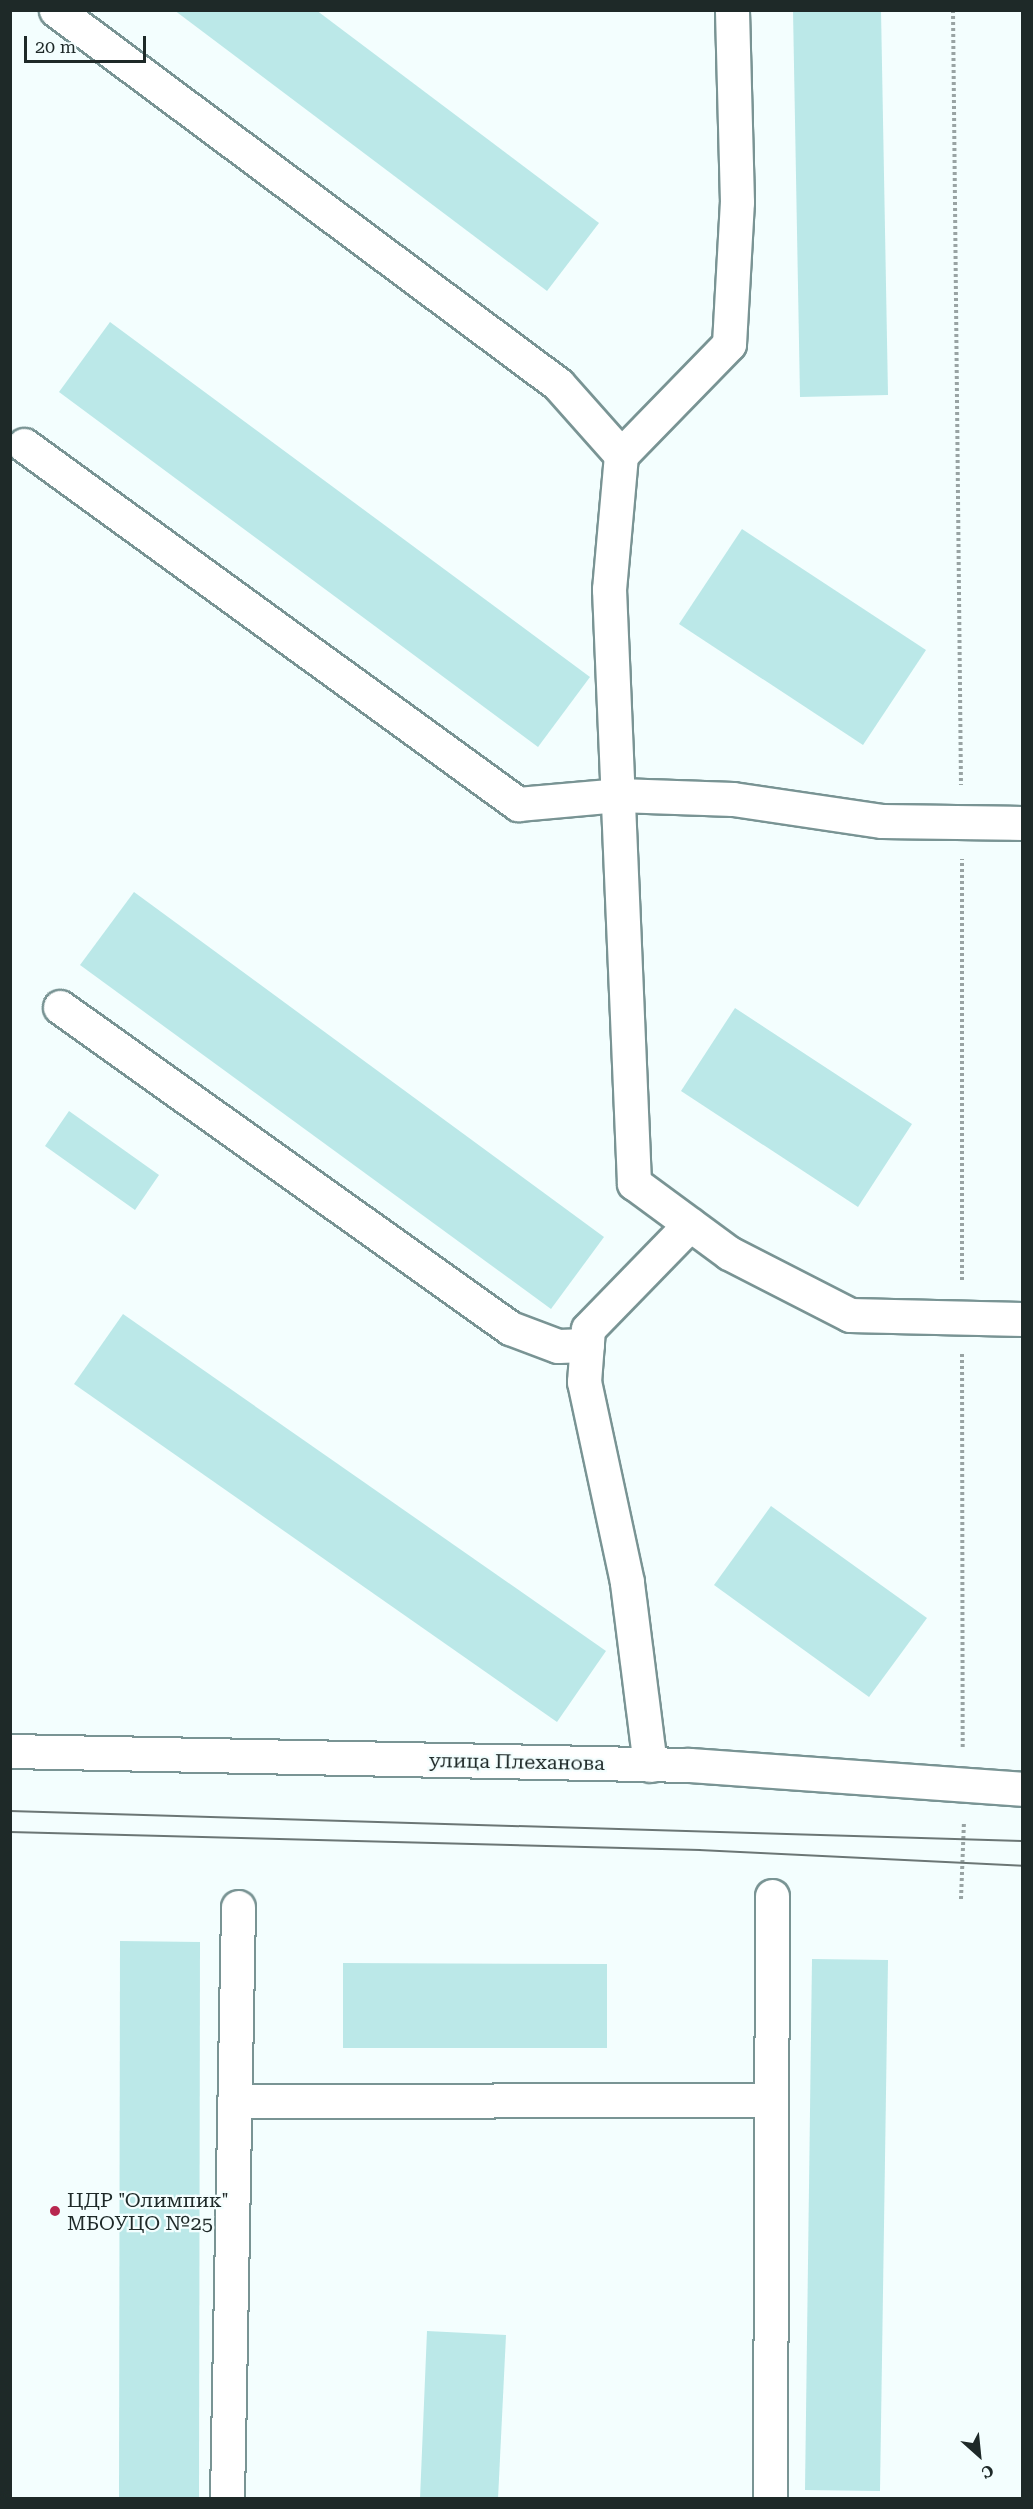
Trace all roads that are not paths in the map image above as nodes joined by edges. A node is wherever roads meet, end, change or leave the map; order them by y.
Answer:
1 (56, 10) edge
2 (732, 10) edge
3 (24, 445) dead end
4 (621, 455) junction
5 (618, 795) junction
6 (1023, 823) edge
7 (60, 1007) dead end
8 (690, 1224) junction
9 (1023, 1319) edge
10 (587, 1345) junction
11 (10, 1751) edge
12 (650, 1765) junction
13 (1023, 1789) edge
14 (772, 1896) dead end
15 (238, 1907) dead end
16 (771, 2100) junction
17 (234, 2102) junction
18 (227, 2499) edge
19 (770, 2499) edge

1 - 4 street
2 - 4 street
3 - 5 street
4 - 5 street
5 - 6 street
5 - 8 street
7 - 10 street
8 - 9 street
8 - 10 street
10 - 12 street
11 - 12 street, улица Плеханова
12 - 13 street, улица Плеханова
14 - 16 street
15 - 17 street
16 - 17 street
16 - 19 street
17 - 18 street

